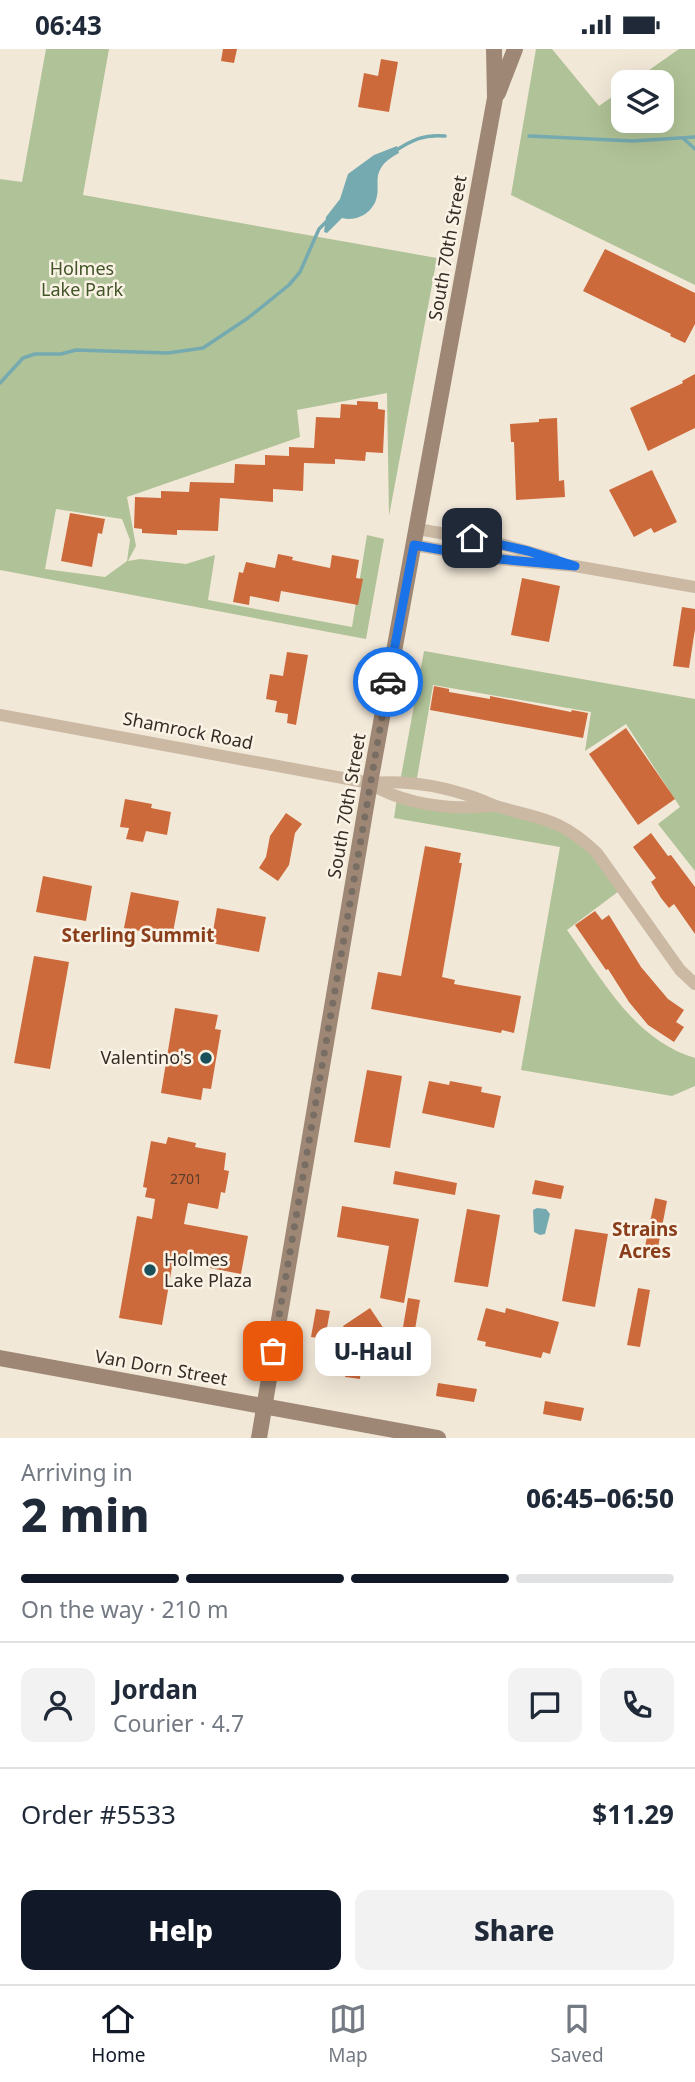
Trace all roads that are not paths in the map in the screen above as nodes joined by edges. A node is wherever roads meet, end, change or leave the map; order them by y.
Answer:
1 (494, 49) edge
2 (515, 49) edge
3 (495, 99) junction
4 (416, 529) junction
5 (414, 545) junction
6 (575, 566) junction
7 (695, 586) edge
8 (0, 715) edge
9 (370, 783) junction
10 (695, 984) edge
11 (0, 1358) edge
12 (264, 1406) junction
13 (259, 1438) edge
14 (438, 1438) edge

1 - 3 main road, South 70th Street
2 - 3 main road, South 70th Street
3 - 4 main road, South 70th Street
4 - 5 main road, South 70th Street
4 - 6 street
5 - 6 street
5 - 9 main road, South 70th Street
6 - 7 street
8 - 9 street, Shamrock Road
9 - 10 street, Shamrock Road
9 - 12 main road, South 70th Street
11 - 12 main road, Van Dorn Street
12 - 13 main road, South 70th Street
12 - 14 main road, Van Dorn Street

